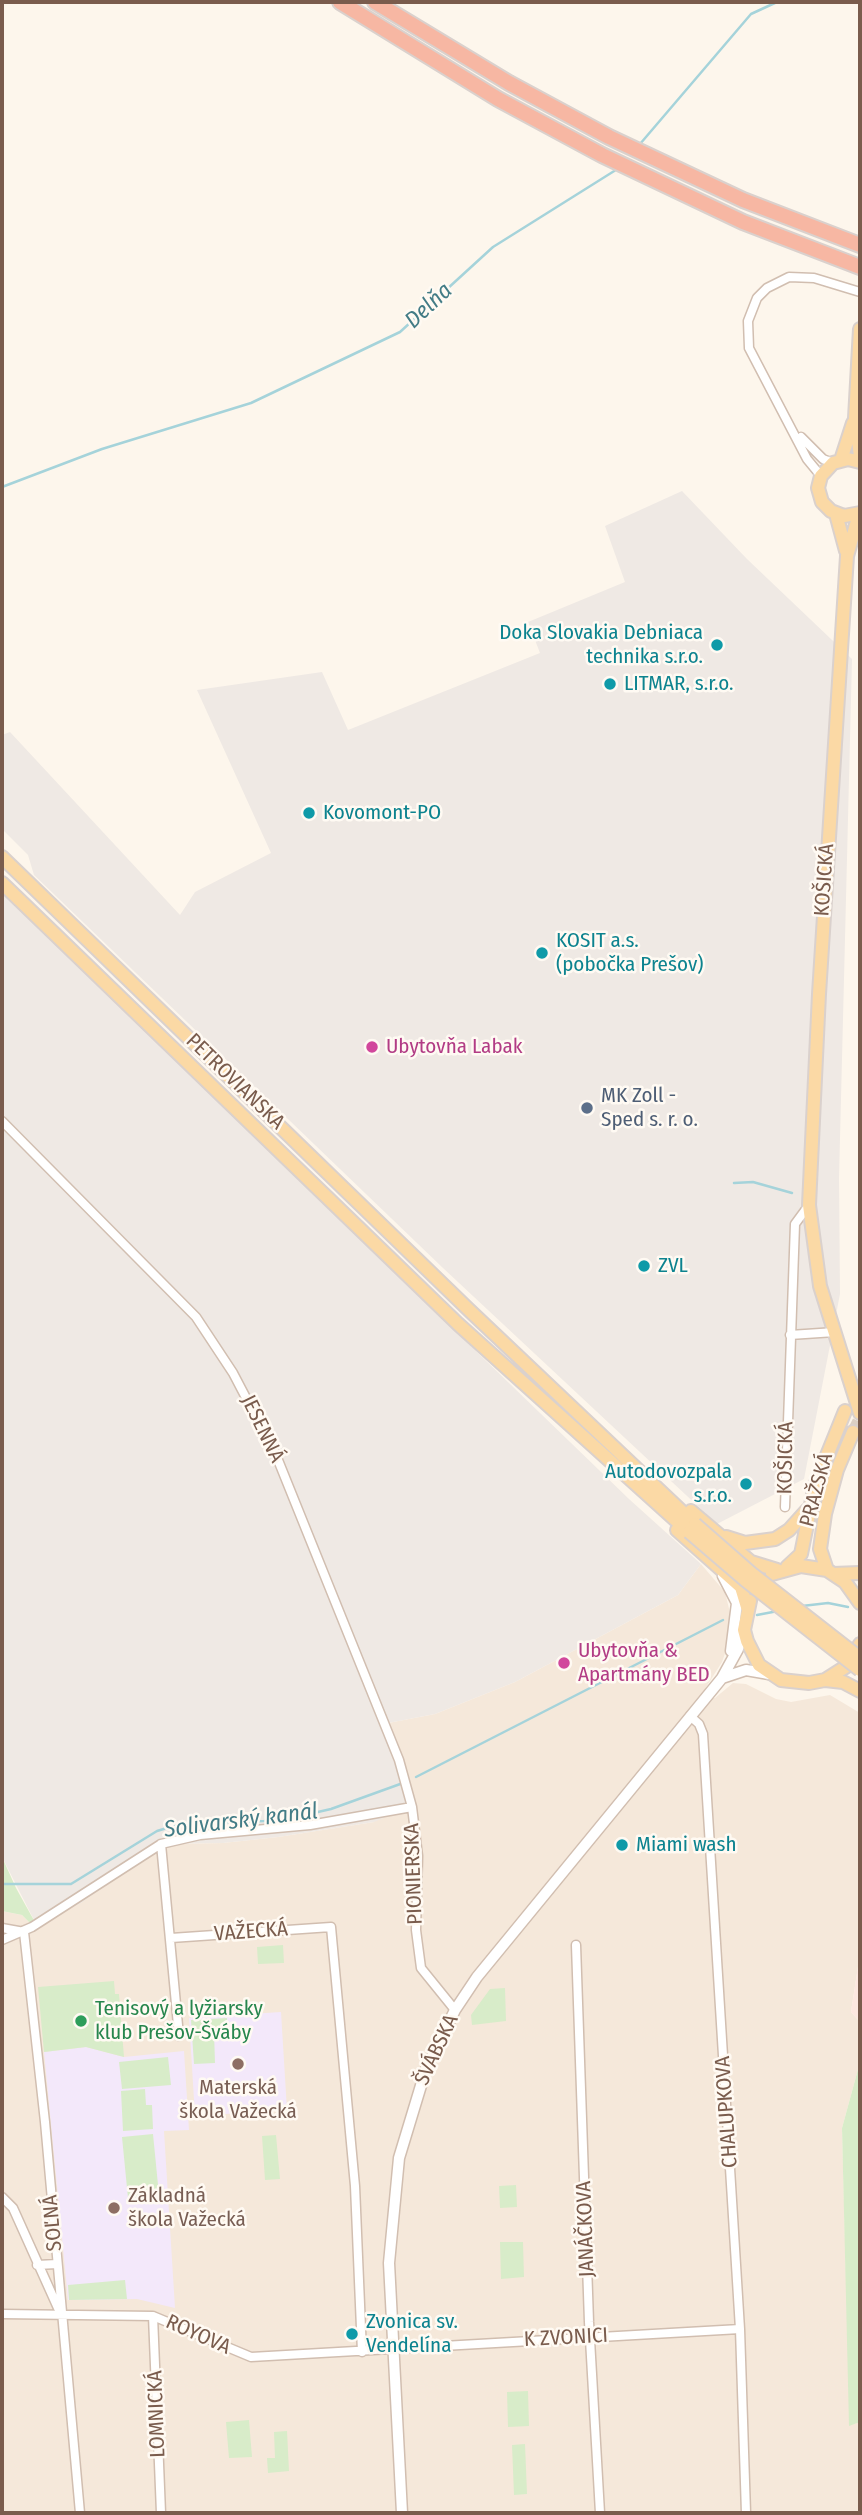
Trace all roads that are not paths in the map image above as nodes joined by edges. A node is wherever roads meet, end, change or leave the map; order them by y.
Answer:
1 (340, 2) edge
2 (375, 2) edge
3 (860, 245) edge
4 (860, 267) edge
5 (860, 292) edge
6 (860, 329) edge
7 (855, 418) junction
8 (796, 433) junction
9 (860, 456) edge
10 (836, 461) junction
11 (860, 462) edge
12 (821, 476) junction
13 (860, 513) edge
14 (836, 514) junction
15 (847, 556) junction
16 (2, 857) edge
17 (2, 883) edge
18 (2, 1121) edge
19 (809, 1205) junction
20 (458, 1324) junction
21 (835, 1332) junction
22 (790, 1335) junction
23 (845, 1411) dead end
24 (860, 1413) edge
25 (853, 1432) dead end
26 (785, 1507) dead end
27 (807, 1509) junction
28 (696, 1527) junction
29 (716, 1566) junction
30 (782, 1569) junction
31 (830, 1572) junction
32 (860, 1573) edge
33 (860, 1603) edge
34 (747, 1607) junction
35 (744, 1630) junction
36 (859, 1651) edge
37 (860, 1669) edge
38 (769, 1674) junction
39 (722, 1678) junction
40 (825, 1680) junction
41 (860, 1691) edge
42 (690, 1716) junction
43 (412, 1807) junction
44 (160, 1844) junction
45 (2, 1928) edge
46 (24, 1932) junction
47 (171, 1938) junction
48 (2, 1940) edge
49 (576, 1945) dead end
50 (455, 2010) junction
51 (179, 2036) dead end
52 (2, 2197) edge
53 (57, 2264) junction
54 (37, 2265) junction
55 (2, 2314) edge
56 (61, 2314) junction
57 (153, 2316) junction
58 (740, 2329) junction
59 (590, 2337) junction
60 (393, 2351) junction
61 (362, 2352) junction
62 (80, 2513) edge
63 (161, 2513) edge
64 (402, 2513) edge
65 (600, 2513) edge
66 (746, 2513) edge

1 - 4 highway
2 - 3 highway
5 - 8 street
6 - 7 main road
7 - 9 main road
7 - 10 main road
8 - 10 street
8 - 12 street
10 - 11 main road
10 - 12 main road
12 - 14 main road, KOŠICKÁ
13 - 14 main road, KOŠICKÁ
13 - 15 main road, KOŠICKÁ
14 - 15 main road, KOŠICKÁ
15 - 19 main road, KOŠICKÁ
16 - 28 main road, PETROVIANSKA
17 - 20 main road, PETROVIANSKA
18 - 43 street, JESENNÁ
19 - 21 main road, KOŠICKÁ
19 - 22 street, KOŠICKÁ
20 - 28 main road
20 - 29 main road
21 - 22 street
21 - 24 main road, KOŠICKÁ
22 - 26 street, KOŠICKÁ
23 - 27 main road, PRAŽSKÁ
25 - 31 main road, PRAŽSKÁ
27 - 28 main road
27 - 30 main road, PRAŽSKÁ
28 - 30 main road
28 - 36 main road, bridge
28 - 37 main road, bridge
29 - 34 main road
29 - 39 street
30 - 31 main road
30 - 34 main road, PRAŽSKÁ
31 - 32 main road
31 - 33 main road
34 - 35 main road
35 - 38 main road
35 - 39 street, ŠVÁBSKA
36 - 37 main road
36 - 40 main road
38 - 39 street
38 - 40 main road
39 - 42 street, ŠVÁBSKA
40 - 41 main road
42 - 50 street, ŠVÁBSKA
42 - 58 street, CHALUPKOVA
43 - 44 street, PIONIERSKA
43 - 50 street, PIONIERSKA
44 - 46 street, PIONIERSKA
44 - 47 street
45 - 46 street
46 - 48 street, PIONIERSKA
46 - 53 street, SOĽNÁ
47 - 51 street
47 - 61 street, VAŽECKÁ
49 - 59 street, JANÁČKOVA
50 - 60 street, ŠVÁBSKA
52 - 54 street
53 - 54 street
53 - 56 street, SOĽNÁ
54 - 56 street
55 - 56 street, ROYOVA
56 - 57 street, ROYOVA
56 - 62 street, SOĽNÁ
57 - 61 street, ROYOVA
57 - 63 street, LOMNICKÁ
58 - 59 street, K ZVONICI
58 - 66 street, CHALUPKOVA
59 - 60 street, K ZVONICI
59 - 65 street, JANÁČKOVA
60 - 61 street, ROYOVA
60 - 64 street, ŠVÁBSKA

